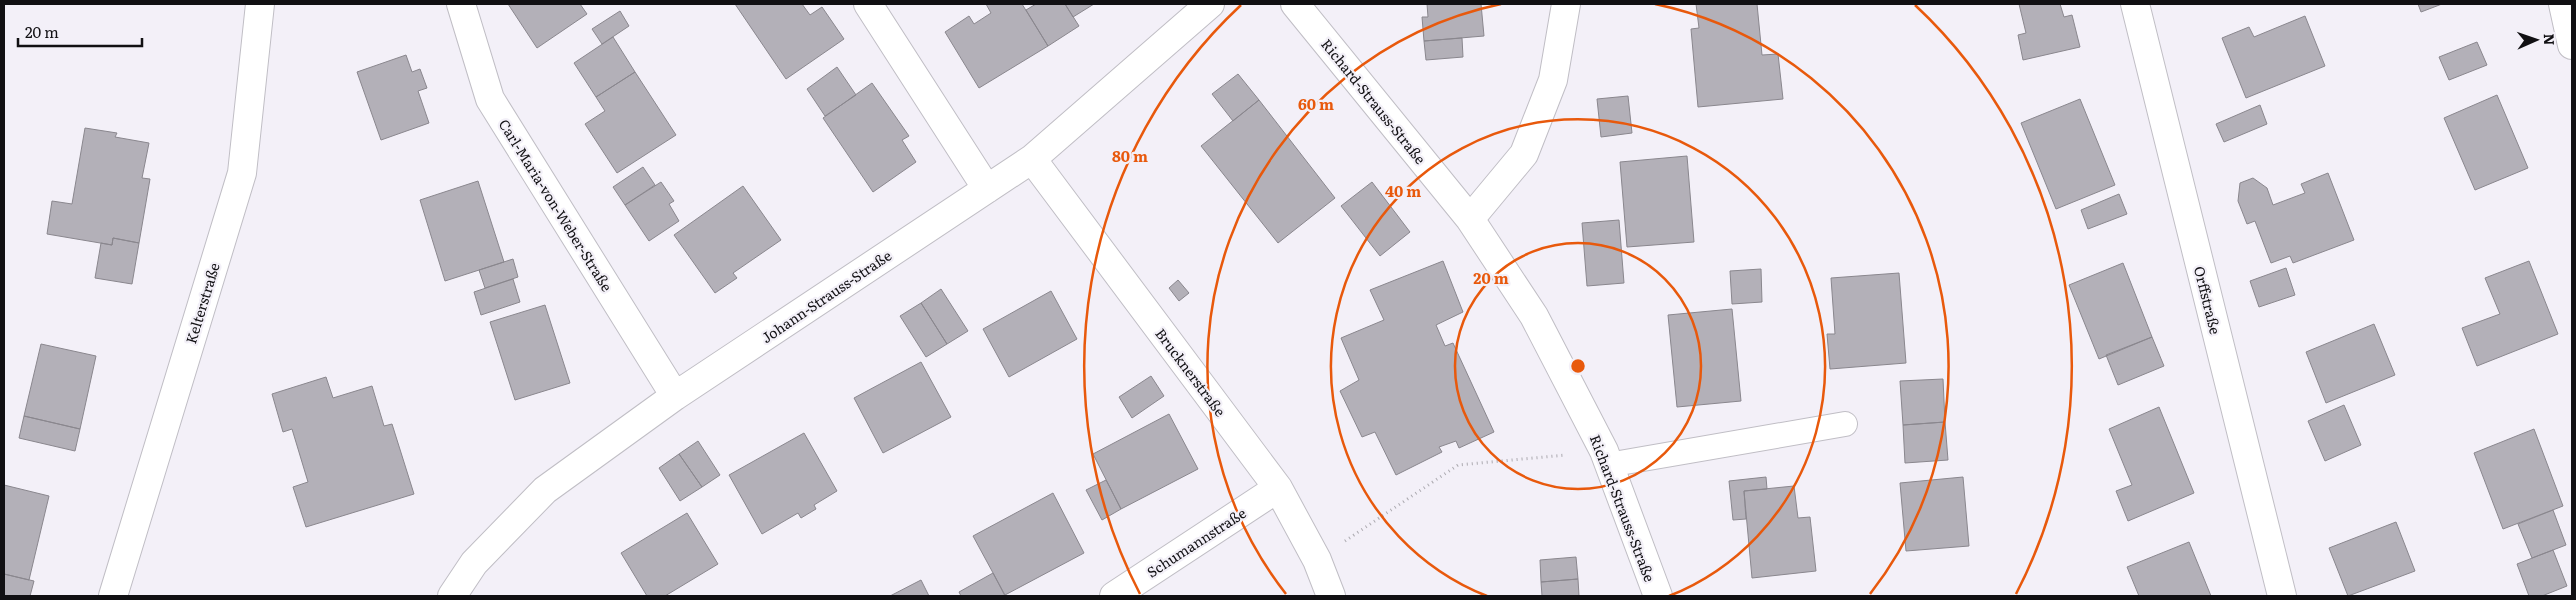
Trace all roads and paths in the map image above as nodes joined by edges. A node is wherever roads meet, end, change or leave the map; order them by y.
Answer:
1 (260, 4) edge
2 (461, 4) edge
3 (868, 4) edge
4 (1210, 4) edge
5 (1295, 4) edge
6 (1566, 4) edge
7 (2135, 4) edge
8 (2563, 4) edge
9 (2572, 45) edge
10 (1032, 159) junction
11 (987, 189) junction
12 (1470, 219) junction
13 (674, 396) junction
14 (1845, 424) dead end
15 (1606, 458) junction
16 (1278, 488) junction
17 (1317, 560) junction
18 (113, 596) edge
19 (452, 596) edge
20 (1114, 596) edge
21 (1331, 596) edge
22 (1658, 596) edge
23 (2282, 596) edge

1 - 18 street, Kelterstraße
2 - 13 street, Carl-Maria-von-Weber-Straße
3 - 11 street
4 - 10 street, Johann-Strauss-Straße
5 - 12 street, Richard-Strauss-Straße
6 - 12 street
7 - 23 street, Orffstraße
8 - 9 street
10 - 11 street, Johann-Strauss-Straße
10 - 16 street, Brucknerstraße
11 - 13 street, Johann-Strauss-Straße
12 - 15 street, Richard-Strauss-Straße
13 - 19 street, Johann-Strauss-Straße
14 - 15 lane
15 - 17 path
15 - 22 street, Richard-Strauss-Straße
16 - 17 street, Brucknerstraße
16 - 20 street, Schumannstraße
17 - 21 street, Brucknerstraße

